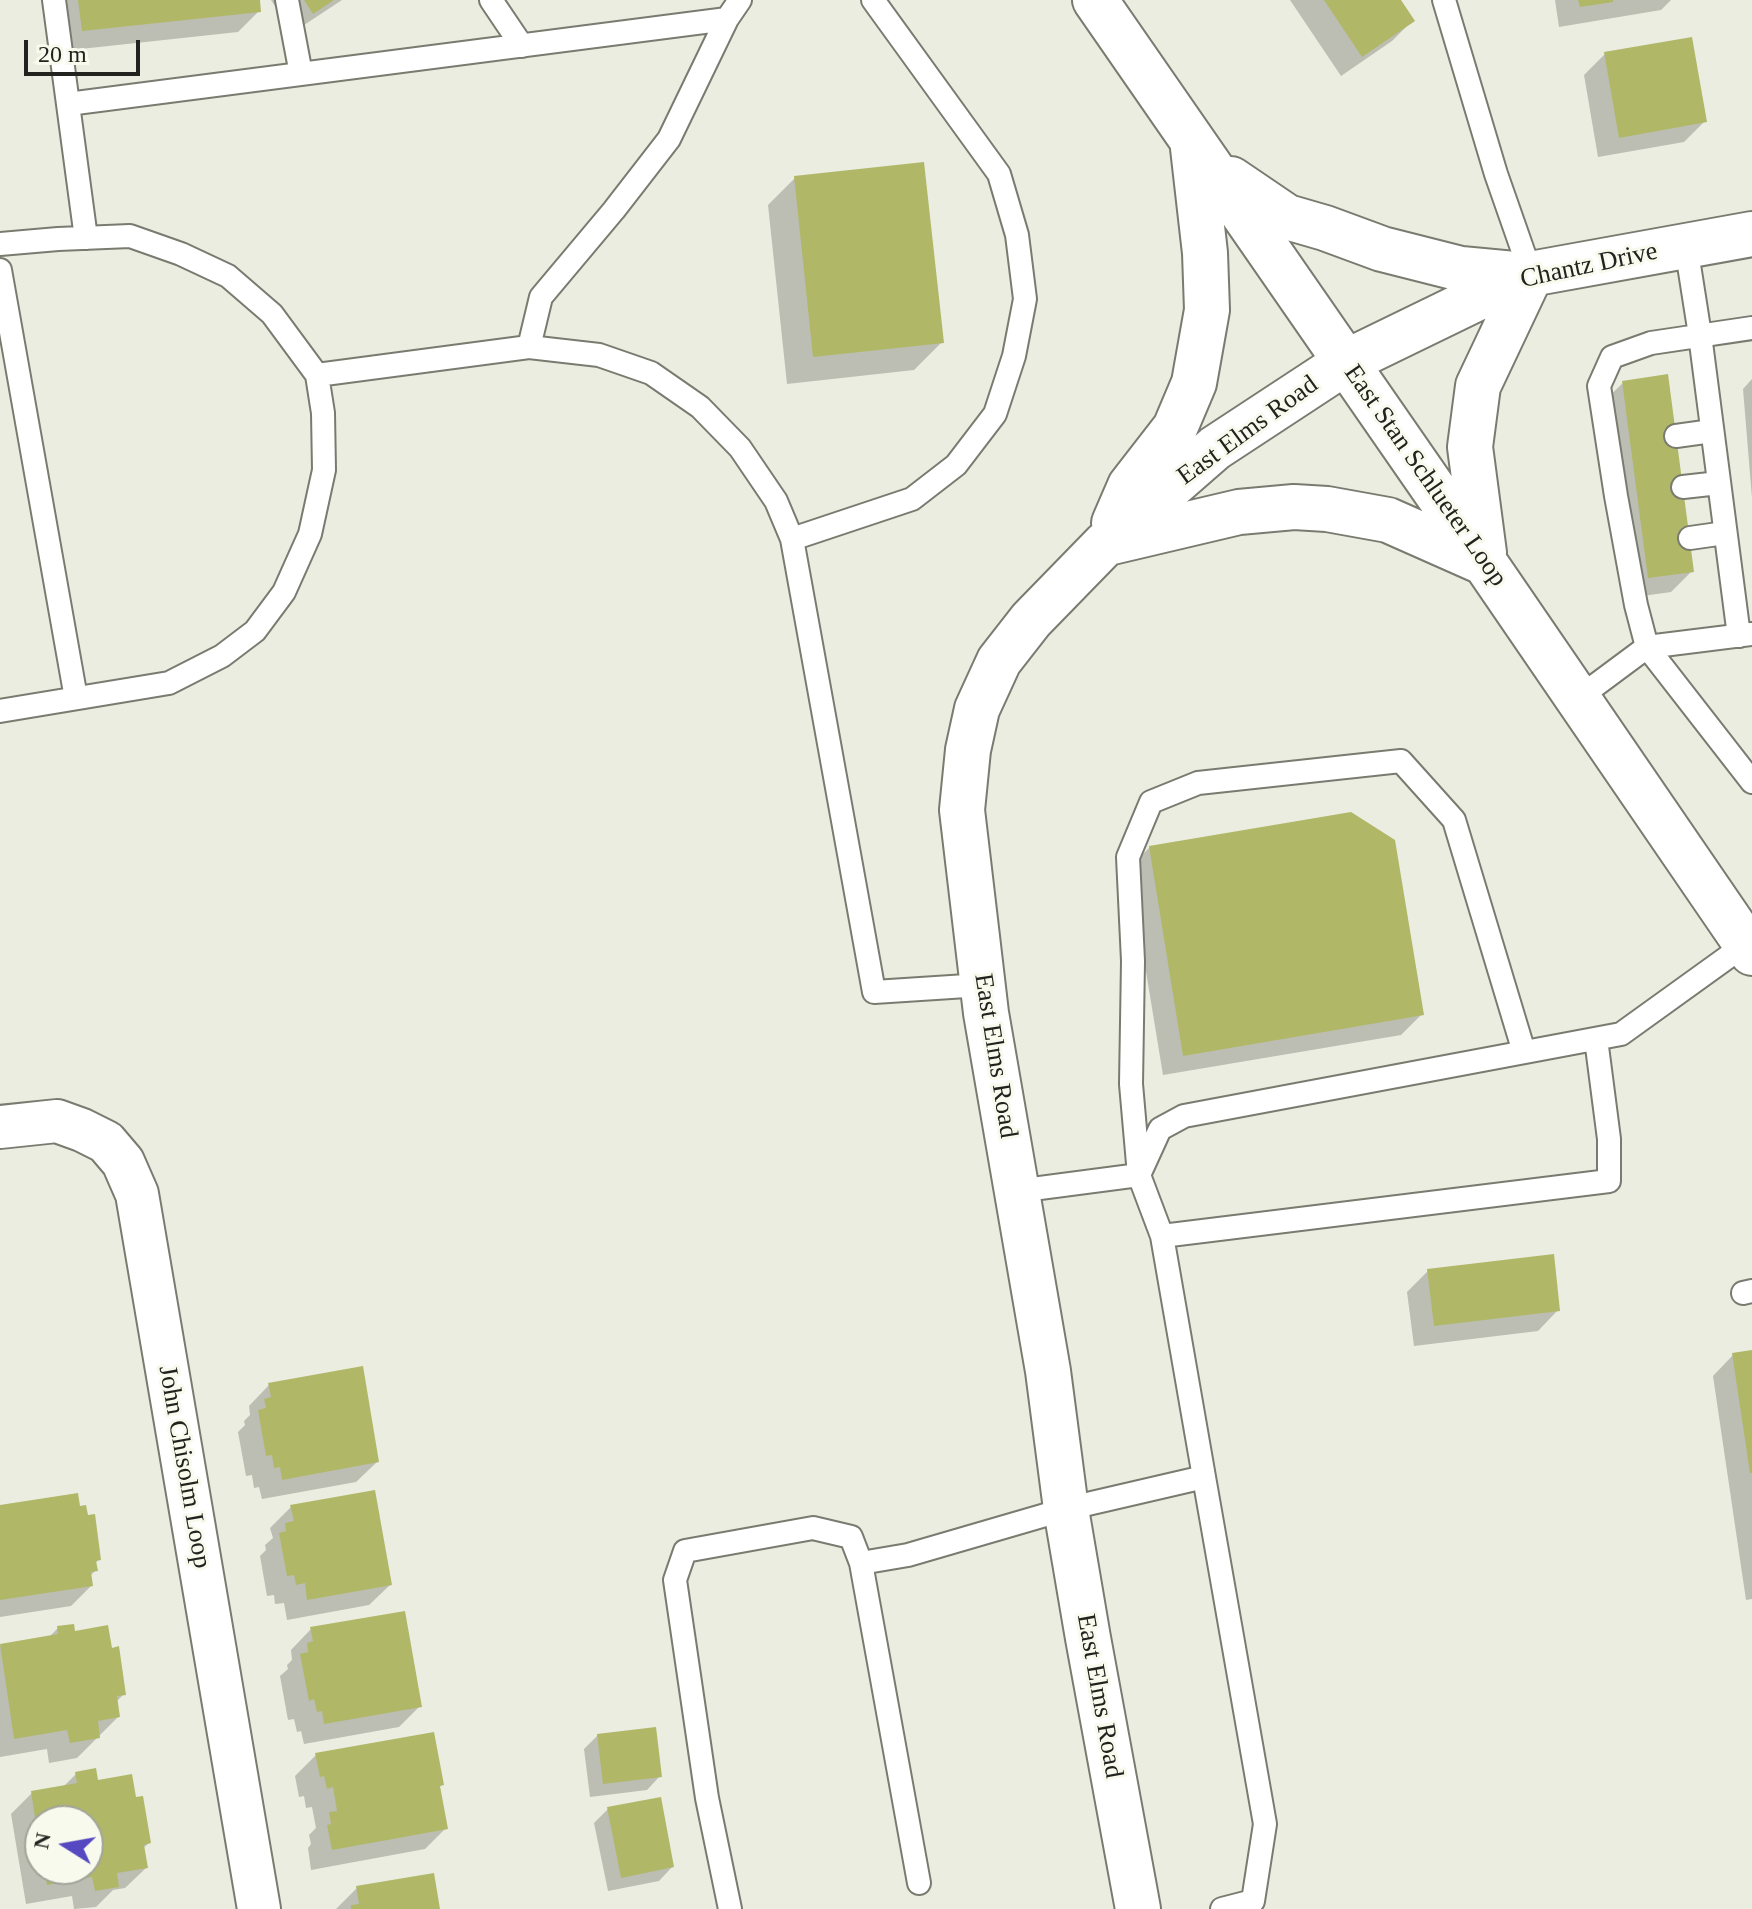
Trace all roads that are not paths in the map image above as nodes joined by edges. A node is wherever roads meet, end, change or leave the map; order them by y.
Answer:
1 (54, 0) edge
2 (287, 0) edge
3 (491, 0) edge
4 (740, 0) edge
5 (873, 0) edge
6 (1095, 0) edge
7 (1444, 0) edge
8 (727, 19) junction
9 (522, 46) junction
10 (301, 74) junction
11 (68, 104) junction
12 (1200, 153) junction
13 (1752, 234) edge
14 (86, 238) junction
15 (0, 244) edge
16 (1686, 246) junction
17 (0, 270) edge
18 (1528, 275) junction
19 (2, 295) edge
20 (1752, 328) edge
21 (1700, 335) junction
22 (529, 347) junction
23 (1346, 362) junction
24 (317, 375) junction
25 (1712, 431) junction
26 (1676, 436) dead end
27 (1719, 483) junction
28 (1683, 487) dead end
29 (1725, 533) junction
30 (1690, 538) dead end
31 (792, 539) junction
32 (1105, 544) junction
33 (1485, 563) junction
34 (1746, 635) edge
35 (1647, 647) junction
36 (76, 698) junction
37 (1577, 699) junction
38 (0, 711) edge
39 (1752, 782) edge
40 (1749, 948) edge
41 (982, 985) junction
42 (1596, 1039) junction
43 (1524, 1052) junction
44 (0, 1127) edge
45 (1139, 1175) junction
46 (1017, 1191) junction
47 (1162, 1236) junction
48 (1204, 1477) junction
49 (1066, 1509) junction
50 (861, 1563) junction
51 (919, 1883) dead end
52 (259, 1909) edge
53 (730, 1909) edge
54 (1138, 1909) edge
55 (1222, 1909) edge

1 - 11 lane
2 - 10 lane
3 - 9 lane
4 - 8 lane
5 - 31 lane
6 - 12 main road, East Stan Schlueter Loop
7 - 18 lane
8 - 9 lane
8 - 22 lane
9 - 10 lane
10 - 11 lane
11 - 14 lane
12 - 18 main road
12 - 23 main road, East Stan Schlueter Loop
12 - 32 main road
13 - 16 main road, Chantz Drive
14 - 15 lane
14 - 24 lane
16 - 18 main road, Chantz Drive
16 - 21 lane
17 - 19 lane
18 - 23 main road, Chantz Drive
18 - 33 main road
19 - 36 lane
20 - 21 lane
21 - 25 lane
21 - 35 lane
22 - 24 lane
22 - 31 lane
23 - 32 main road, East Elms Road
23 - 33 main road, East Stan Schlueter Loop
24 - 36 lane
25 - 26 lane
25 - 27 lane
27 - 28 lane
27 - 29 lane
29 - 30 lane
29 - 34 lane
31 - 41 lane
32 - 33 main road
32 - 41 main road, East Elms Road
33 - 37 main road, East Stan Schlueter Loop
34 - 35 lane
35 - 37 lane
35 - 39 lane
36 - 38 lane
37 - 40 main road, East Stan Schlueter Loop
40 - 42 lane
41 - 46 main road, East Elms Road
42 - 43 lane
42 - 47 lane
43 - 45 lane
43 - 45 lane
44 - 52 street, John Chisolm Loop
45 - 46 lane
45 - 47 lane
46 - 49 main road, East Elms Road
47 - 48 lane
48 - 49 lane
48 - 55 lane
49 - 50 lane
49 - 54 main road, East Elms Road
50 - 51 lane
50 - 53 lane

